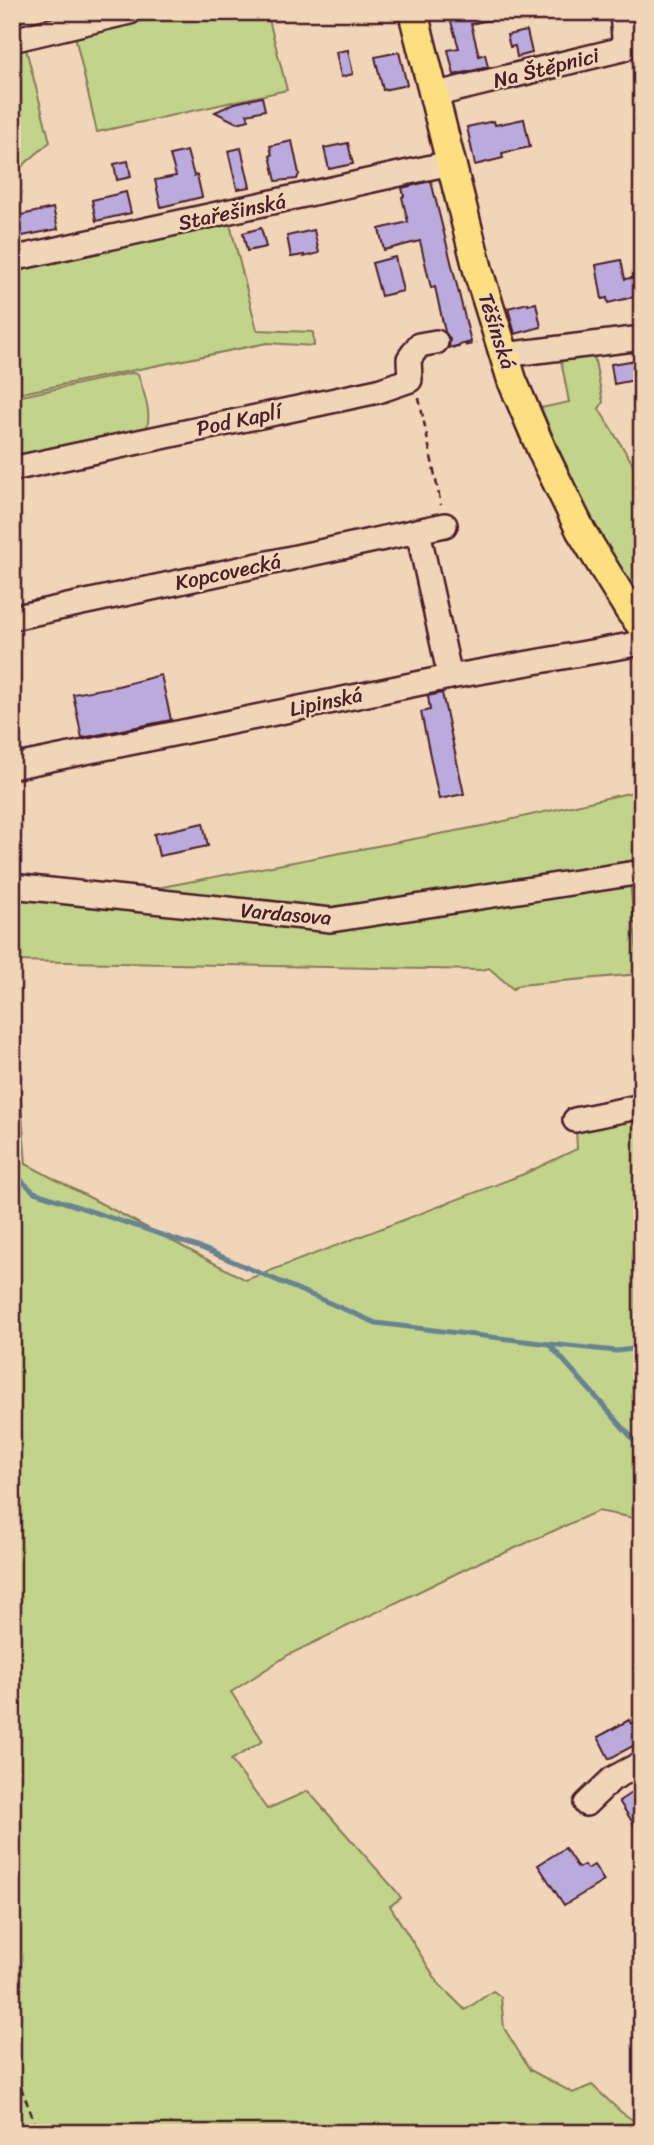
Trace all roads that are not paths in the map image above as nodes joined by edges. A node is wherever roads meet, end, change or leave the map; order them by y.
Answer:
1 (130, 12) edge
2 (413, 12) edge
3 (622, 12) edge
4 (12, 40) edge
5 (433, 95) junction
6 (450, 163) junction
7 (12, 259) edge
8 (642, 338) edge
9 (447, 345) road end
10 (492, 349) junction
11 (12, 469) edge
12 (445, 525) road end
13 (418, 531) junction
14 (12, 618) edge
15 (642, 626) edge
16 (642, 643) edge
17 (450, 677) junction
18 (12, 767) edge
19 (642, 872) edge
20 (12, 886) edge
21 (642, 1105) edge
22 (575, 1120) dead end
23 (642, 1763) edge
24 (586, 1804) dead end

1 - 4 street
2 - 5 main road, Těšínská
3 - 5 street, Na Štěpnici
5 - 6 main road, Těšínská
6 - 7 street, Stařešinská
6 - 10 main road, Těšínská
8 - 10 street
9 - 11 street, Pod Kaplí
10 - 15 main road, Těšínská
12 - 13 street, Kopcovecká
13 - 14 street, Kopcovecká
13 - 17 street
16 - 17 street, Lipinská
17 - 18 street, Lipinská
19 - 20 street, Vardasova
21 - 22 street
23 - 24 street

